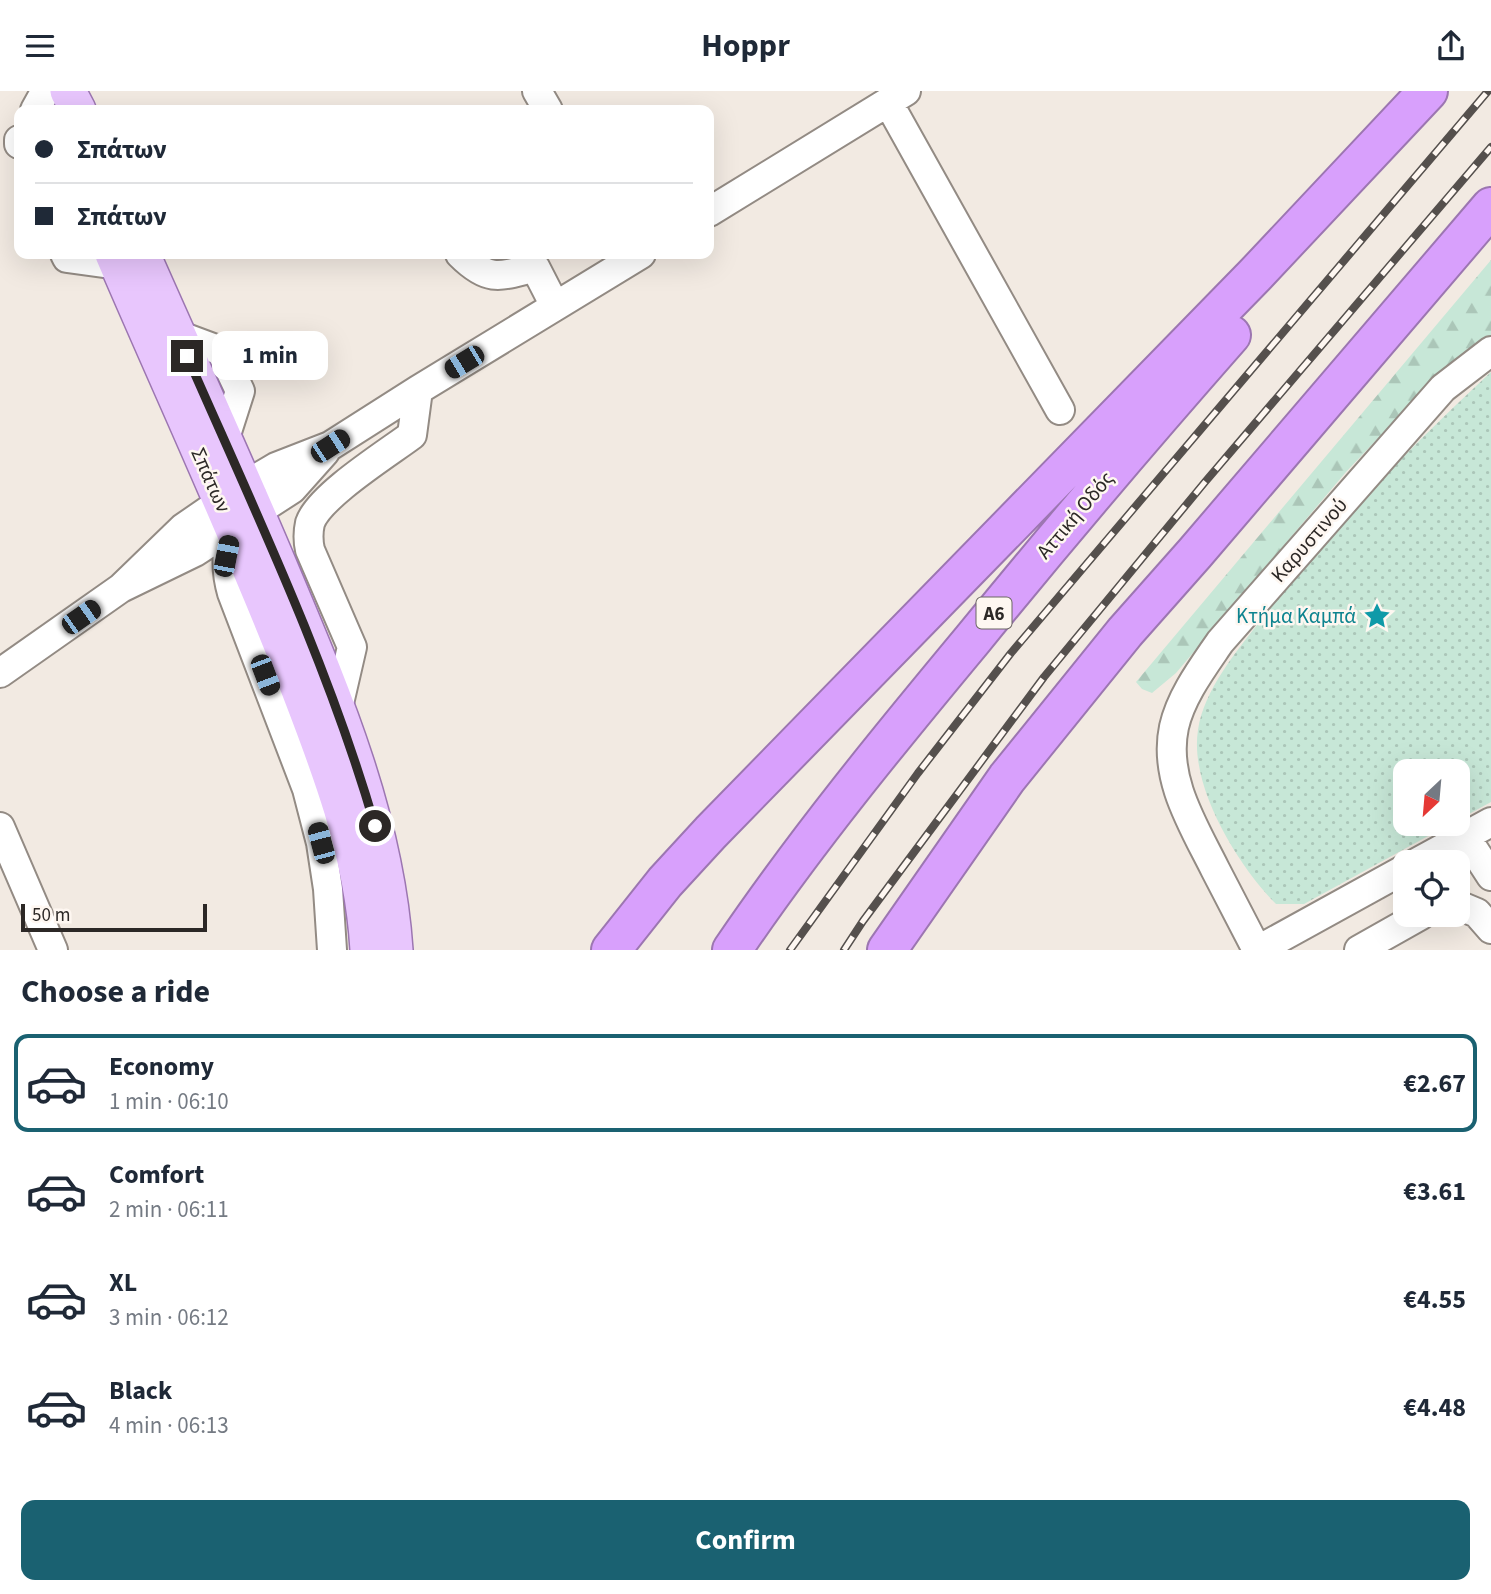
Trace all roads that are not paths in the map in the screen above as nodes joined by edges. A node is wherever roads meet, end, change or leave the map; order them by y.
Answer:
1 (1430, 91) edge
2 (897, 97) edge
3 (1491, 207) edge
4 (714, 209) edge
5 (124, 259) edge
6 (125, 259) edge
7 (465, 259) edge
8 (633, 259) edge
9 (542, 260) edge
10 (555, 306) junction
11 (1491, 351) edge
12 (418, 390) junction
13 (1060, 409) dead end
14 (238, 506) junction
15 (1195, 553) junction
16 (0, 673) edge
17 (337, 712) junction
18 (1491, 822) edge
19 (0, 827) edge
20 (1470, 833) edge
21 (1463, 837) edge
22 (1466, 837) edge
23 (1440, 850) edge
24 (1393, 876) edge
25 (1491, 876) edge
26 (1470, 910) edge
27 (1400, 927) edge
28 (1491, 929) edge
29 (53, 950) edge
30 (332, 950) edge
31 (368, 950) edge
32 (395, 950) edge
33 (611, 950) edge
34 (732, 950) edge
35 (887, 950) edge
36 (919, 950) edge
37 (1257, 950) edge
38 (1359, 950) edge

1 - 33 highway
1 - 34 highway, Αττική Οδός / Α6
2 - 4 street
2 - 13 street
3 - 15 highway
5 - 14 main road, Σπάτων
6 - 14 main road, Σπάτων
7 - 9 street
8 - 10 street
9 - 10 street
10 - 12 street
11 - 37 street, Καρυστινού
12 - 14 street
12 - 17 street
14 - 16 street
14 - 17 main road, Σπάτων
14 - 30 street
14 - 31 main road, Σπάτων
15 - 35 highway
15 - 36 highway
17 - 32 main road, Σπάτων
18 - 20 street
19 - 29 street
21 - 23 street
22 - 25 street
24 - 37 street
26 - 28 street
27 - 38 street

